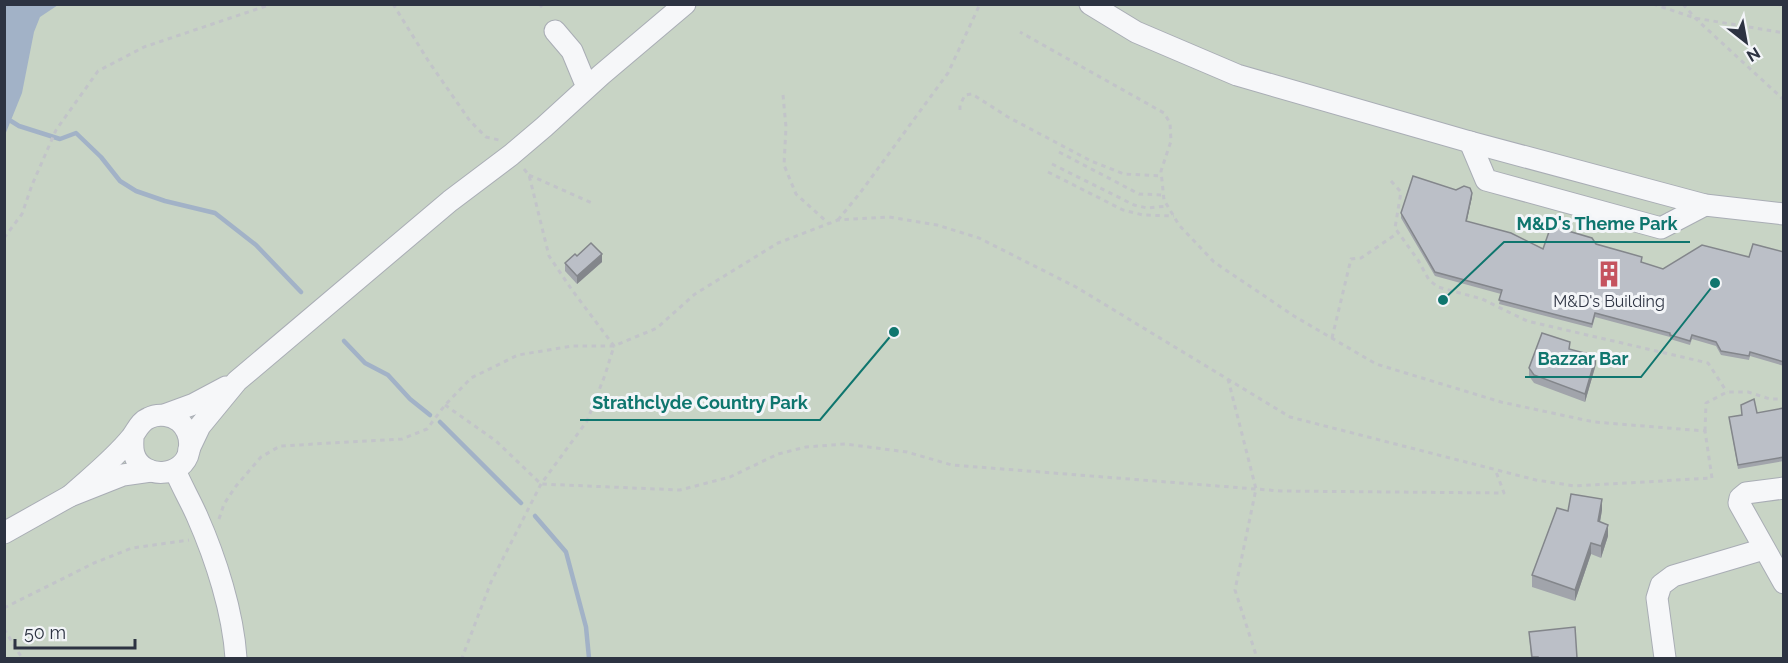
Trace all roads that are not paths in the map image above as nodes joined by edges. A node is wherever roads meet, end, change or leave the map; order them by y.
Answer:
1 (676, 4) edge
2 (685, 4) edge
3 (1090, 4) edge
4 (555, 31) dead end
5 (572, 51) junction
6 (606, 61) junction
7 (584, 80) junction
8 (1470, 142) junction
9 (450, 201) junction
10 (1705, 205) junction
11 (1784, 214) edge
12 (237, 381) junction
13 (164, 415) junction
14 (133, 436) junction
15 (189, 449) junction
16 (175, 470) junction
17 (151, 471) junction
18 (1784, 488) edge
19 (70, 496) junction
20 (4, 533) edge
21 (1764, 549) junction
22 (1784, 583) edge
23 (236, 658) edge
24 (1665, 658) edge

1 - 6 street
2 - 9 street
3 - 8 street
4 - 5 street
5 - 6 street
5 - 7 street
6 - 7 street
7 - 9 street
8 - 10 street
8 - 10 street
9 - 12 street
10 - 11 street
12 - 13 street
12 - 15 street
13 - 14 street
13 - 15 street
14 - 17 street
14 - 19 street
15 - 16 street
16 - 17 street
16 - 23 street
17 - 19 street
18 - 21 street
19 - 20 street
21 - 22 street
21 - 24 street

